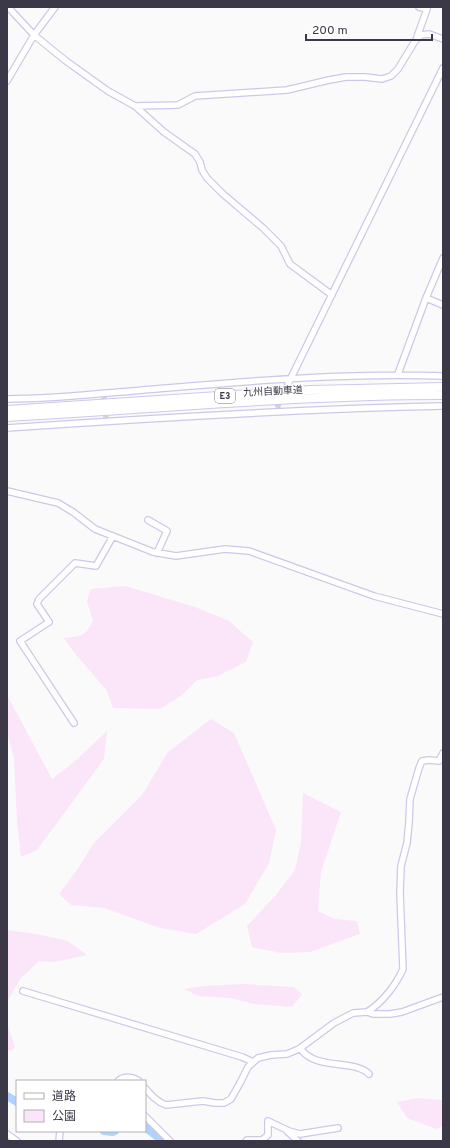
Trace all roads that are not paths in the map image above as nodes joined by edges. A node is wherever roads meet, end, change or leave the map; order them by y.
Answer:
1 (8, 7) edge
2 (55, 7) edge
3 (419, 7) edge
4 (34, 35) junction
5 (417, 39) junction
6 (443, 39) edge
7 (443, 68) edge
8 (7, 81) edge
9 (134, 106) junction
10 (443, 258) edge
11 (332, 295) junction
12 (426, 298) junction
13 (443, 305) edge
14 (398, 374) junction
15 (443, 376) edge
16 (289, 381) junction
17 (443, 387) edge
18 (443, 395) edge
19 (7, 399) edge
20 (443, 406) edge
21 (7, 410) edge
22 (7, 417) edge
23 (7, 428) edge
24 (7, 491) edge
25 (148, 520) dead end
26 (113, 536) junction
27 (157, 553) junction
28 (443, 614) edge
29 (74, 723) dead end
30 (443, 753) edge
31 (23, 991) dead end
32 (443, 997) edge
33 (367, 1012) junction
34 (300, 1048) junction
35 (253, 1062) junction
36 (369, 1074) dead end
37 (119, 1080) edge
38 (137, 1080) edge
39 (146, 1089) edge
40 (146, 1117) edge
41 (338, 1128) dead end
42 (286, 1130) junction
43 (7, 1134) edge
44 (17, 1141) edge
45 (170, 1141) edge
46 (246, 1141) edge
47 (298, 1141) edge

1 - 4 street
2 - 4 street
3 - 5 street
4 - 8 street
4 - 9 street
5 - 6 street
5 - 9 street
7 - 11 street
9 - 11 street
10 - 12 street
11 - 16 street
12 - 13 street
12 - 14 street
14 - 15 street
14 - 16 street
16 - 19 street
17 - 21 highway, 九州自動車道 / E3
18 - 22 highway, 九州自動車道 / E3
20 - 23 street
24 - 26 street
25 - 27 street
26 - 27 street
26 - 29 street
27 - 28 street
30 - 33 street
31 - 35 street
32 - 33 street
33 - 34 street
34 - 35 street
34 - 36 street
35 - 39 street
37 - 38 street
40 - 45 street
41 - 42 street
42 - 46 street
42 - 47 street
43 - 44 street

